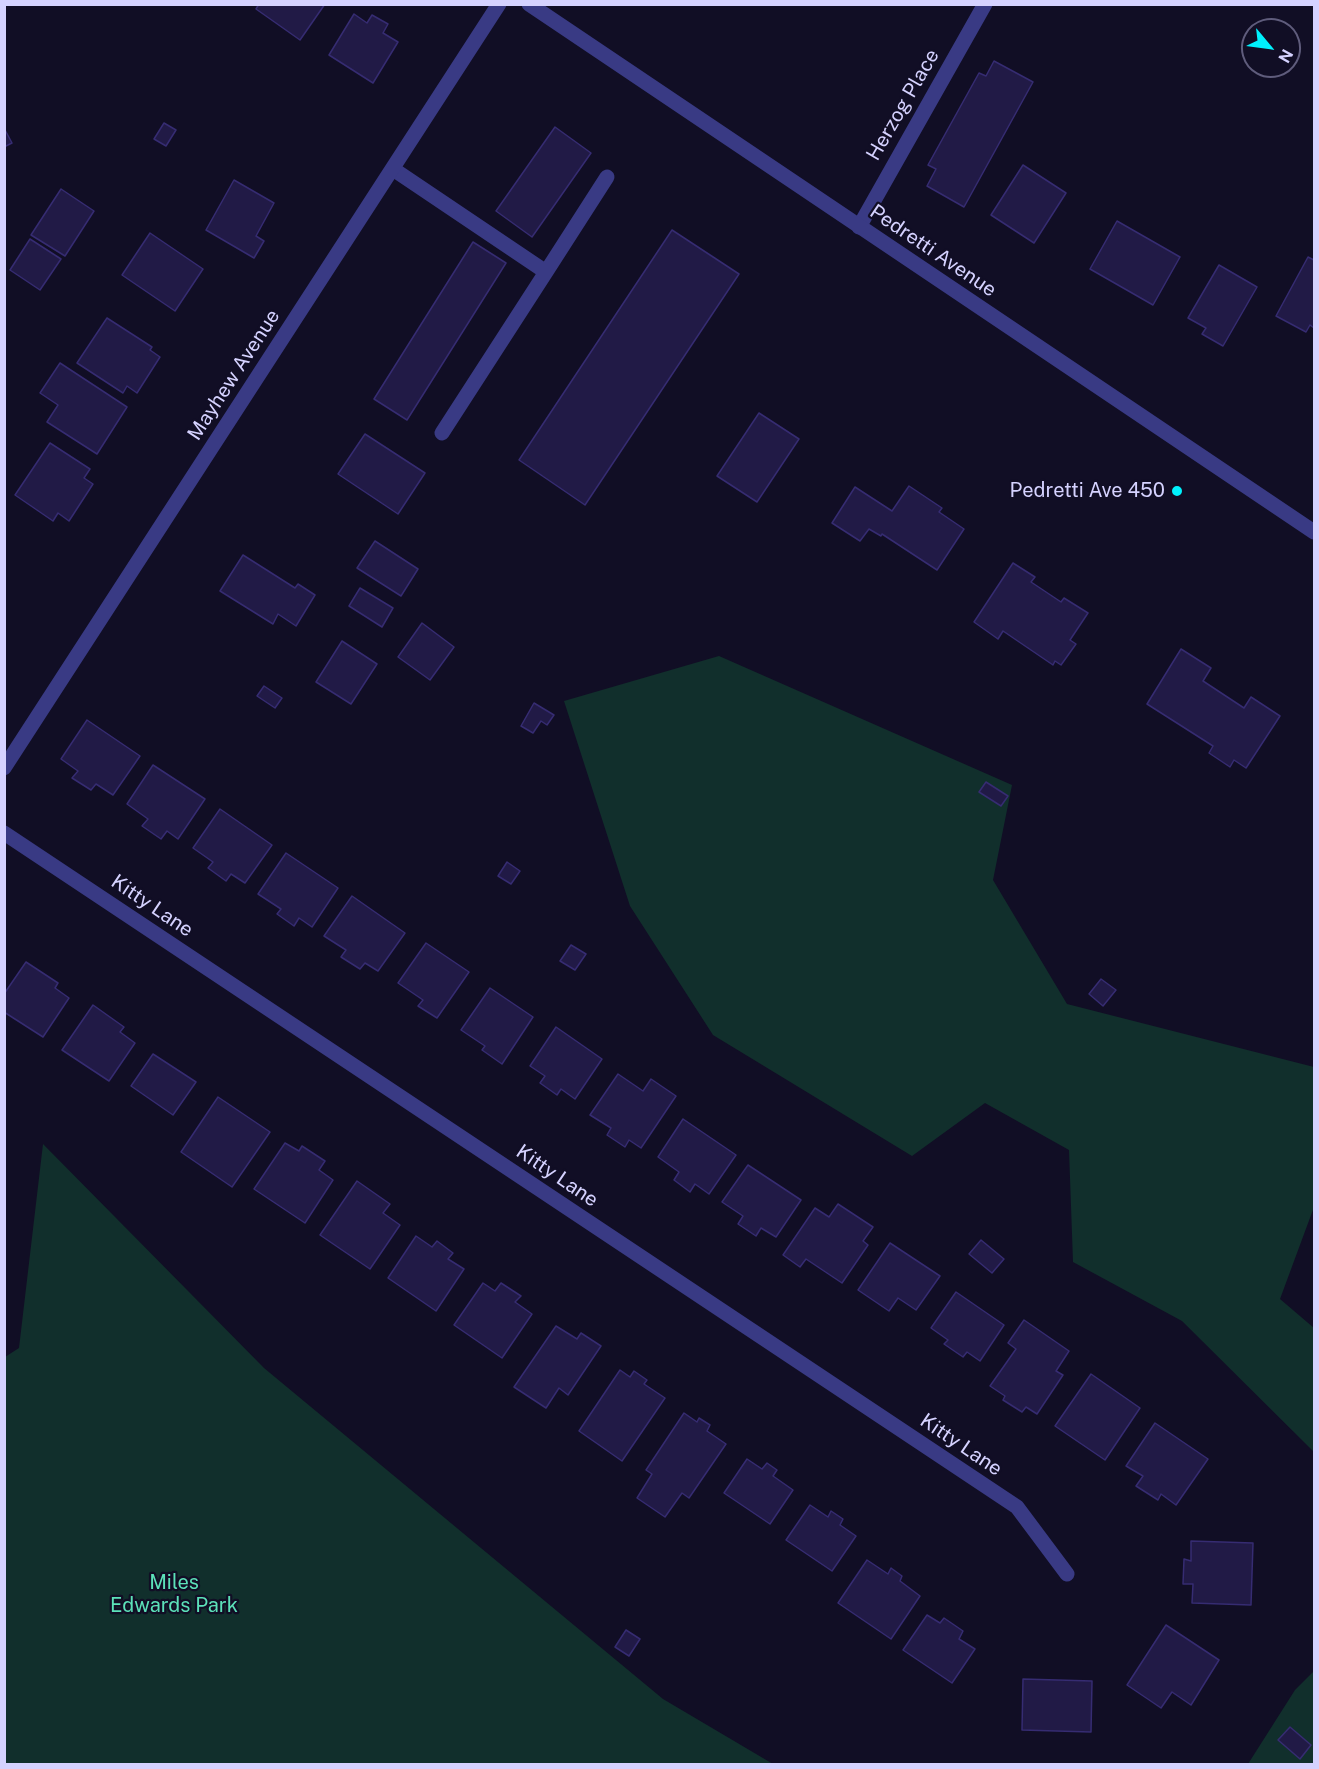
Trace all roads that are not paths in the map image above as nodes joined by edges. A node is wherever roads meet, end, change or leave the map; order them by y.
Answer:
1 (499, 4) edge
2 (528, 4) edge
3 (985, 4) edge
4 (393, 169) junction
5 (607, 177) dead end
6 (859, 227) junction
7 (546, 272) junction
8 (442, 433) dead end
9 (1314, 532) edge
10 (4, 768) edge
11 (4, 833) edge
12 (1067, 1574) dead end

1 - 4 street, Mayhew Avenue
2 - 6 street, Pedretti Avenue
3 - 6 street, Herzog Place
4 - 7 street
4 - 10 street, Mayhew Avenue
5 - 7 street
6 - 9 street, Pedretti Avenue
7 - 8 street
11 - 12 street, Kitty Lane

